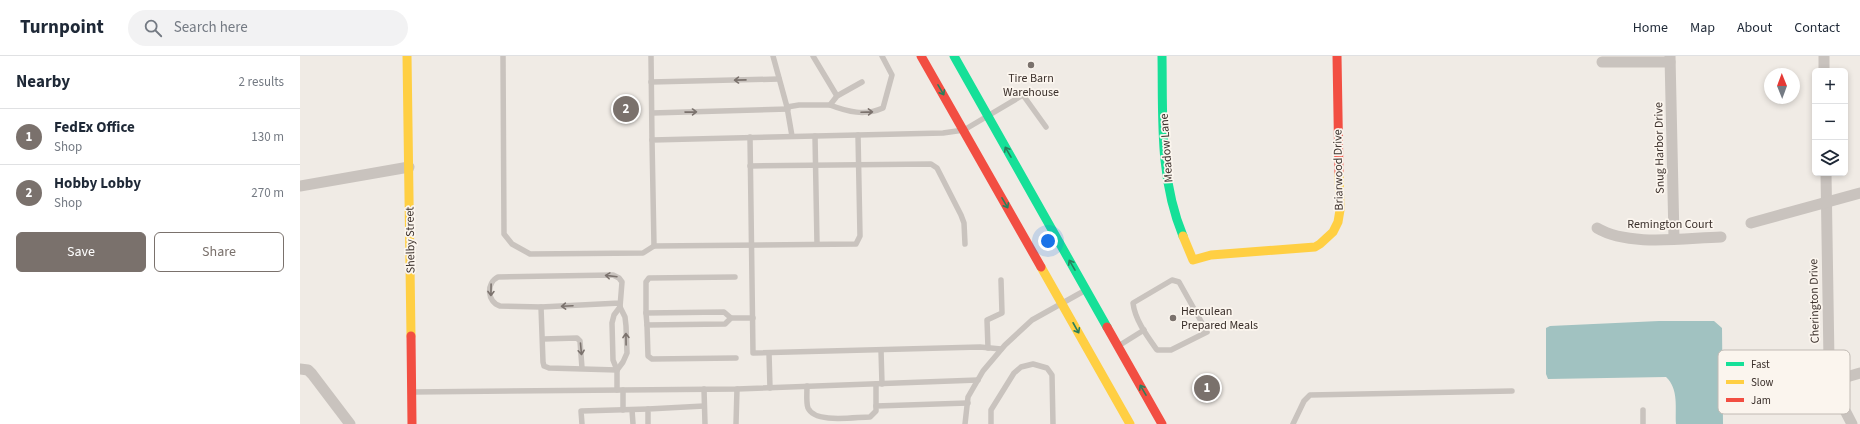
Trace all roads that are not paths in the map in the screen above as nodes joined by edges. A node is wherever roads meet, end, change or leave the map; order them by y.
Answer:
1 (407, 56) edge
2 (503, 56) edge
3 (651, 56) edge
4 (773, 56) edge
5 (813, 56) edge
6 (882, 56) edge
7 (921, 56) edge
8 (954, 56) edge
9 (1162, 56) edge
10 (1337, 56) edge
11 (1824, 56) edge
12 (1670, 59) edge
13 (1602, 62) dead end
14 (1824, 68) edge
15 (779, 79) junction
16 (652, 82) junction
17 (862, 82) dead end
18 (837, 96) junction
19 (830, 105) junction
20 (788, 108) junction
21 (652, 113) junction
22 (987, 115) junction
23 (1046, 127) dead end
24 (964, 130) junction
25 (858, 135) junction
26 (792, 136) junction
27 (815, 136) junction
28 (750, 137) junction
29 (652, 140) junction
30 (816, 164) junction
31 (858, 164) junction
32 (750, 166) junction
33 (409, 167) junction
34 (1826, 176) edge
35 (300, 186) edge
36 (1860, 193) edge
37 (1826, 202) junction
38 (1751, 223) dead end
39 (1597, 228) dead end
40 (1721, 237) dead end
41 (1674, 238) junction
42 (817, 244) junction
43 (965, 244) dead end
44 (752, 245) junction
45 (654, 246) junction
46 (1193, 260) joint
47 (735, 277) dead end
48 (1001, 280) dead end
49 (1086, 290) junction
50 (1062, 304) junction
51 (620, 305) junction
52 (541, 307) junction
53 (646, 313) junction
54 (731, 318) junction
55 (753, 318) junction
56 (647, 325) junction
57 (1144, 330) junction
58 (543, 339) junction
59 (1118, 346) junction
60 (988, 348) junction
61 (1001, 349) junction
62 (882, 350) junction
63 (1828, 350) edge
64 (769, 353) junction
65 (736, 358) dead end
66 (582, 368) junction
67 (300, 369) edge
68 (617, 370) junction
69 (1860, 373) edge
70 (1850, 376) edge
71 (978, 380) junction
72 (876, 384) junction
73 (882, 384) junction
74 (807, 386) junction
75 (770, 388) junction
76 (704, 389) junction
77 (737, 389) junction
78 (616, 390) junction
79 (623, 390) junction
80 (1512, 391) dead end
81 (412, 392) junction
82 (968, 403) junction
83 (704, 406) junction
84 (876, 406) junction
85 (648, 409) junction
86 (623, 410) junction
87 (632, 410) junction
88 (1644, 410) dead end
89 (1846, 414) edge
90 (349, 422) edge
91 (412, 424) edge
92 (582, 424) edge
93 (633, 424) edge
94 (648, 424) edge
95 (705, 424) edge
96 (736, 424) edge
97 (965, 424) edge
98 (991, 424) edge
99 (1053, 424) edge
100 (1130, 424) edge
101 (1162, 424) edge
102 (1293, 424) edge
103 (1644, 424) edge
104 (1852, 424) edge

1 - 33 street, Shelby Street
2 - 45 lane
3 - 16 lane
4 - 15 lane
5 - 18 lane
19 -> 6 lane
7 -> 24 street
8 - 22 street
9 - 46 street, Meadow Lane
10 - 46 street, Briarwood Drive
11 - 14 street
12 - 13 street
12 - 41 street, Snug Harbor Drive
15 -> 16 lane
15 - 20 lane
16 - 21 lane
17 - 18 lane
18 - 19 lane
19 - 20 lane
21 -> 20 lane
20 - 26 lane
21 - 29 lane
22 - 23 lane
22 - 24 lane
49 -> 22 street
24 - 25 lane
24 -> 50 street
25 - 27 lane
25 - 31 lane
26 - 27 lane
26 - 28 lane
27 - 30 lane
28 - 29 lane
28 - 32 lane
29 - 45 lane
30 - 31 lane
30 - 32 lane
30 - 42 lane
31 - 42 lane
31 - 43 lane
32 - 44 lane
33 - 35 street
33 - 81 street, Shelby Street
34 - 37 street, Cherington Drive
36 - 37 street
37 - 38 street
37 - 63 street, Cherington Drive
39 - 41 street, Remington Court
40 - 41 street, Remington Court
42 - 44 lane
44 - 45 lane
44 - 55 lane
47 - 53 lane
48 - 60 lane
49 - 50 lane
49 - 59 street
50 - 61 lane
50 -> 100 street
51 -> 52 lane
51 -> 52 lane
51 - 68 lane
68 -> 51 lane
52 - 58 lane
53 - 54 lane
53 - 56 lane
54 - 55 lane
54 - 56 lane
55 - 64 lane
56 - 65 lane
57 - 57 lane
57 - 59 lane
58 -> 66 lane
58 - 66 lane
101 -> 59 street
60 - 61 lane
60 - 62 lane
61 - 71 lane
62 - 64 lane
62 - 73 lane
64 - 75 lane
66 - 68 lane
67 - 90 street
68 - 78 lane
69 - 70 street
71 - 73 lane
71 - 82 lane
72 - 73 lane
72 - 74 lane
72 - 84 lane
74 - 75 lane
74 - 84 lane
75 - 77 lane
76 - 77 lane
76 - 79 lane
76 - 83 lane
77 - 96 lane
78 - 79 lane
78 - 81 lane
79 - 86 lane
80 - 102 lane
81 - 91 street, Shelby Street
82 - 84 lane
82 - 97 lane
83 - 85 lane
83 - 95 lane
85 - 87 lane
85 - 94 lane
86 - 87 lane
86 - 92 lane
87 - 93 lane
88 - 103 lane
89 - 104 street, Cherington Drive
98 - 99 lane

